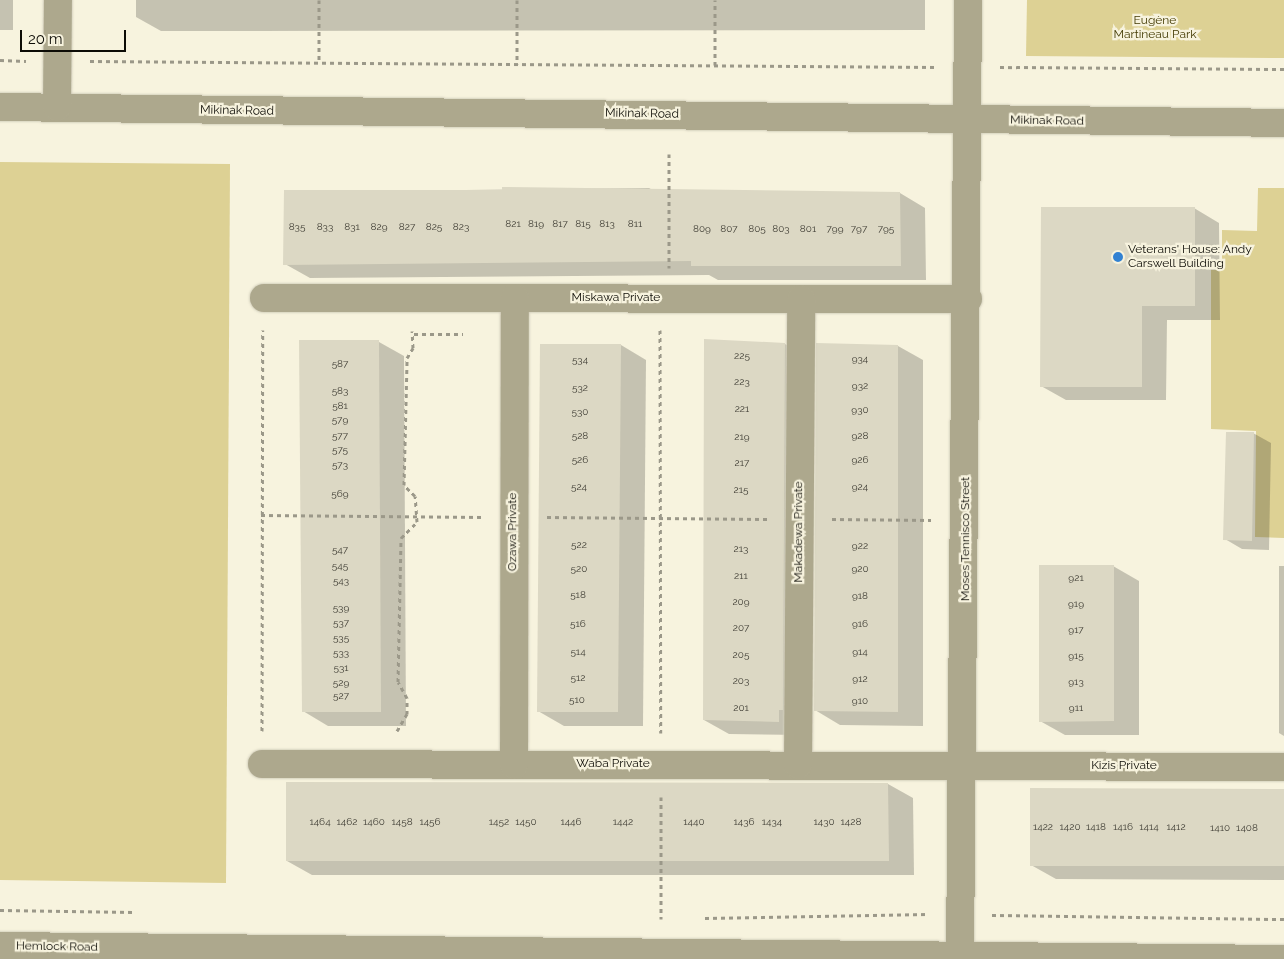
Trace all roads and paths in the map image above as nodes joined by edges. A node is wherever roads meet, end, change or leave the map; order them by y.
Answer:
1 (58, 0) edge
2 (319, 0) edge
3 (517, 0) edge
4 (715, 0) edge
5 (968, 0) edge
6 (0, 60) edge
7 (57, 61) junction
8 (319, 62) junction
9 (517, 64) junction
10 (715, 65) junction
11 (967, 67) junction
12 (1284, 69) edge
13 (0, 107) edge
14 (57, 108) junction
15 (967, 120) junction
16 (1284, 124) edge
17 (669, 154) dead end
18 (264, 298) joint
19 (515, 298) junction
20 (665, 298) junction
21 (801, 299) junction
22 (968, 300) junction
23 (411, 328) dead end
24 (414, 334) junction
25 (463, 334) dead end
26 (261, 515) junction
27 (416, 516) junction
28 (513, 517) junction
29 (660, 518) junction
30 (799, 519) junction
31 (931, 520) dead end
32 (272, 736) dead end
33 (390, 738) dead end
34 (262, 764) dead end
35 (661, 764) junction
36 (514, 765) junction
37 (798, 765) junction
38 (964, 765) junction
39 (1284, 767) edge
40 (0, 910) edge
41 (138, 912) dead end
42 (962, 915) junction
43 (701, 918) dead end
44 (1284, 918) edge
45 (652, 919) dead end
46 (661, 919) junction
47 (671, 919) dead end
48 (0, 946) edge
49 (43, 953) edge
50 (500, 956) edge
51 (960, 958) edge
52 (1284, 959) edge

1 - 7 street
2 - 8 path
3 - 9 path
4 - 10 path
5 - 11 street, Moses Tennisco Street
6 - 7 path
7 - 8 path
7 - 14 street
8 - 9 path
9 - 10 path
10 - 11 path
11 - 12 path
11 - 15 street, Moses Tennisco Street
13 - 14 street, Mikinak Road
14 - 15 street, Mikinak Road
15 - 16 street, Mikinak Road
15 - 22 street, Moses Tennisco Street
17 - 20 path
18 - 19 street, Miskawa Private
18 - 26 path
19 - 20 street, Miskawa Private
19 - 28 street, Ozawa Private
20 - 21 street, Miskawa Private
20 - 29 path
21 - 22 street, Miskawa Private
21 - 30 street, Makadewa Private
22 - 38 street, Moses Tennisco Street
23 - 24 path
24 - 25 path
24 - 27 path
26 - 27 path
26 - 32 path
27 - 28 path
27 - 33 path
28 - 29 path
28 - 36 street, Ozawa Private
29 - 30 path
29 - 35 path
30 - 31 path
30 - 37 street, Makadewa Private
34 - 36 street, Waba Private
35 - 36 street, Waba Private
35 - 37 street, Waba Private
35 - 46 path
37 - 38 street, Waba Private
38 - 39 street, Kizis Private
38 - 42 street, Moses Tennisco Street
40 - 41 path
42 - 43 path
42 - 44 path
42 - 51 street, Moses Tennisco Street
45 - 46 path
46 - 47 path
48 - 49 street, Hemlock Road
49 - 50 street, Hemlock Road
50 - 51 street, Hemlock Road
51 - 52 street, Hemlock Road

